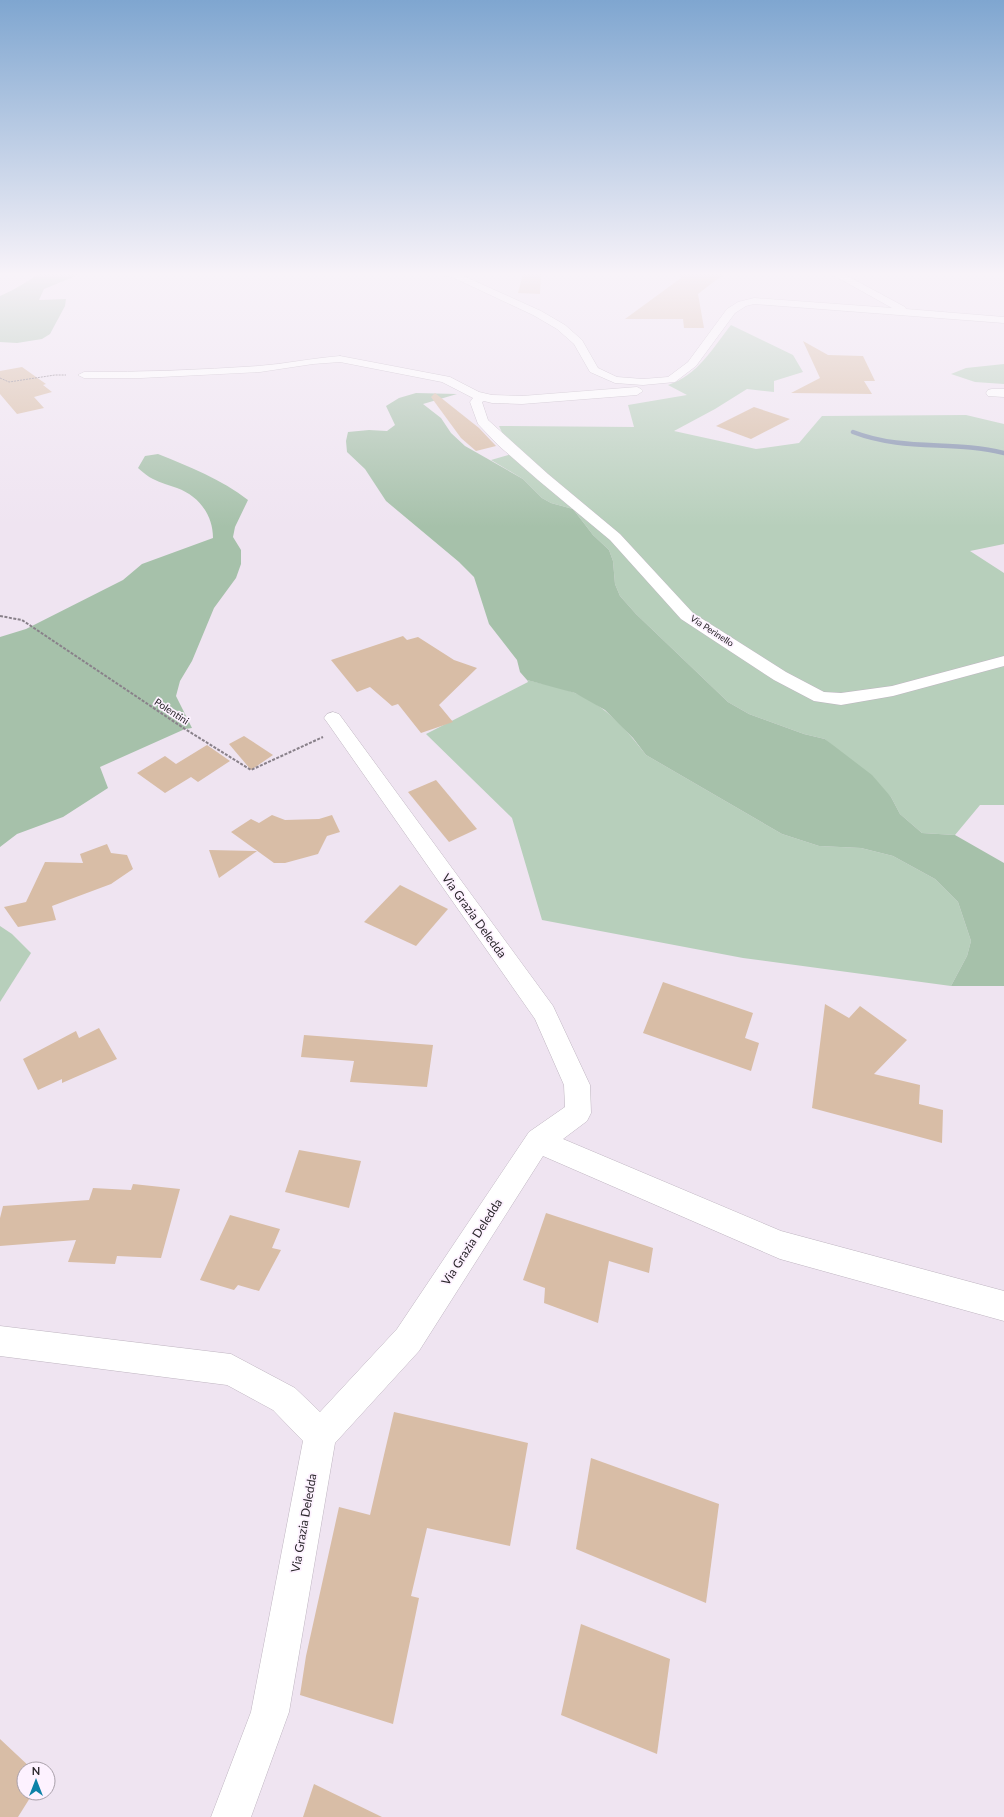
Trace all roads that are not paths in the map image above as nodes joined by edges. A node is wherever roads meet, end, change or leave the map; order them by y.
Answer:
1 (586, 358) edge
2 (697, 358) edge
3 (84, 375) road end
4 (668, 380) junction
5 (481, 396) junction
6 (1004, 661) edge
7 (337, 723) road end
8 (538, 1141) junction
9 (1004, 1306) edge
10 (0, 1341) edge
11 (320, 1435) junction
12 (231, 1817) edge

1 - 4 street
2 - 4 street
3 - 5 street
4 - 5 street
5 - 6 street, Via Perinello
7 - 8 street, Via Grazia Deledda
8 - 9 street
8 - 11 street, Via Grazia Deledda
10 - 11 street
11 - 12 street, Via Grazia Deledda

